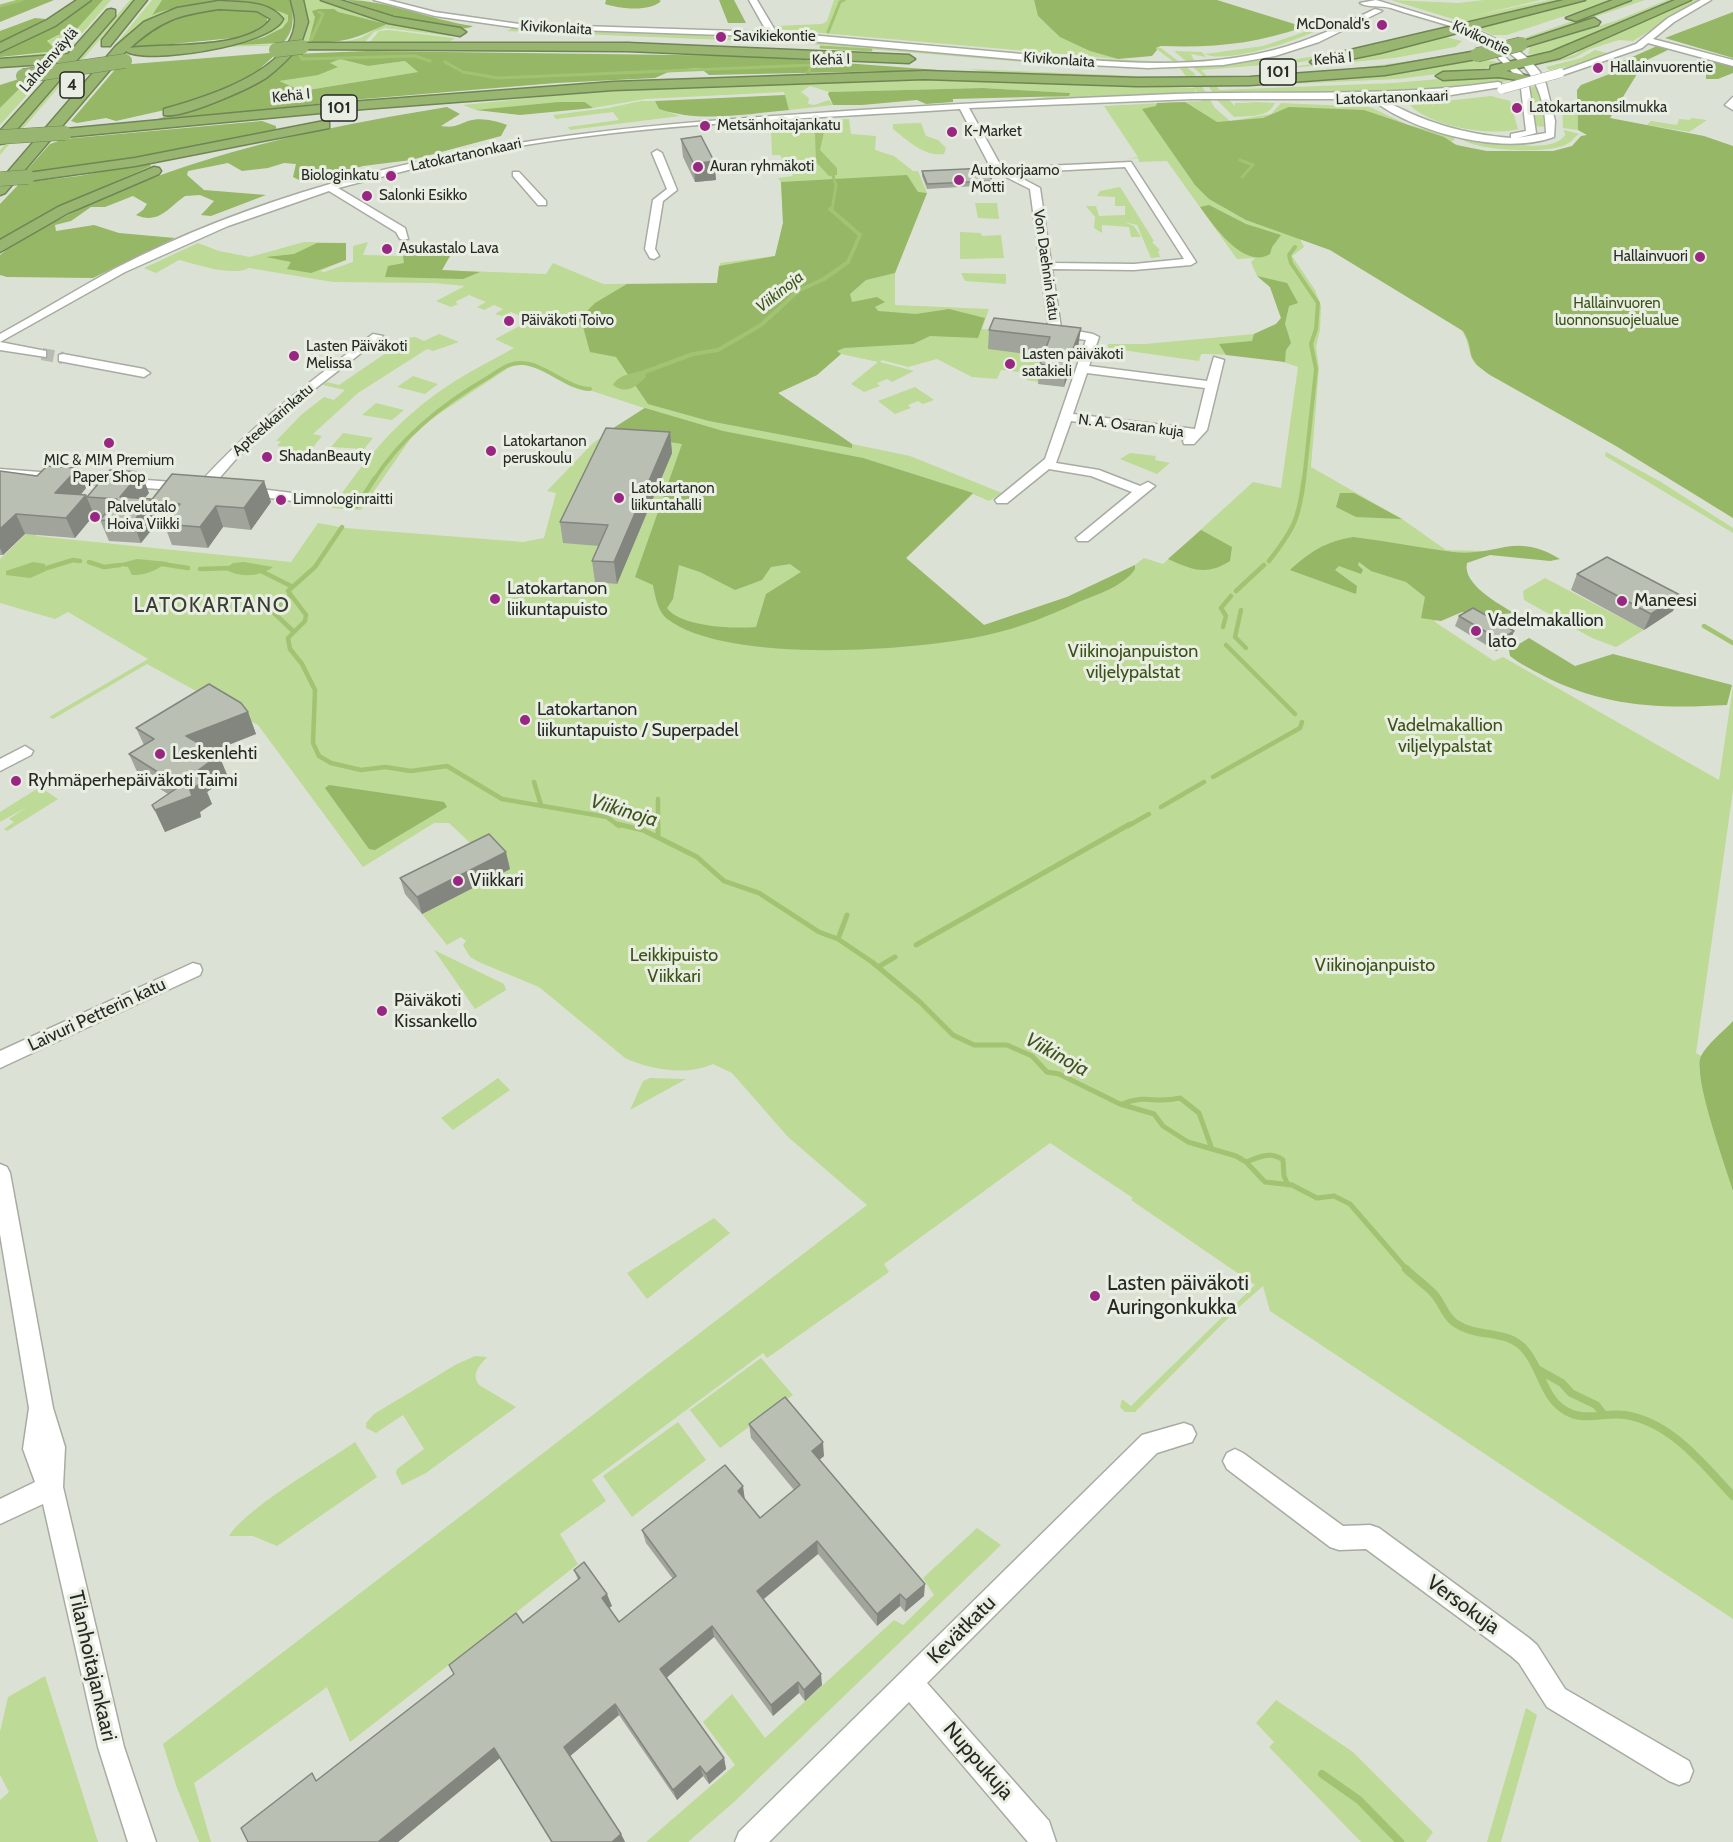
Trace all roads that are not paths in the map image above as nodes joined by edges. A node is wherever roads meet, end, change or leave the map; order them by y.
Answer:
1 (69, 0) edge
2 (85, 0) edge
3 (121, 0) edge
4 (141, 0) edge
5 (297, 0) edge
6 (327, 0) edge
7 (378, 0) edge
8 (753, 0) edge
9 (1579, 0) edge
10 (1625, 0) edge
11 (1654, 0) edge
12 (1685, 0) edge
13 (1707, 0) edge
14 (1361, 3) edge
15 (1381, 6) edge
16 (47, 10) dead end
17 (1351, 21) junction
18 (1455, 29) junction
19 (773, 35) junction
20 (1644, 40) junction
21 (0, 48) edge
22 (701, 48) junction
23 (1472, 51) junction
24 (129, 56) junction
25 (0, 63) edge
26 (1528, 63) junction
27 (1733, 63) edge
28 (1513, 66) junction
29 (1088, 72) junction
30 (1435, 76) junction
31 (18, 78) dead end
32 (1527, 80) junction
33 (1137, 82) junction
34 (613, 86) junction
35 (1500, 87) junction
36 (1382, 99) junction
37 (1393, 100) junction
38 (1733, 100) edge
39 (966, 107) junction
40 (1733, 107) edge
41 (1409, 118) junction
42 (644, 128) junction
43 (299, 129) junction
44 (67, 132) junction
45 (1482, 137) junction
46 (5, 138) edge
47 (491, 148) junction
48 (11, 155) dead end
49 (999, 171) junction
50 (0, 179) edge
51 (330, 188) junction
52 (0, 190) edge
53 (542, 203) dead end
54 (404, 237) dead end
55 (0, 247) edge
56 (654, 256) dead end
57 (1046, 266) junction
58 (377, 336) dead end
59 (0, 339) edge
60 (0, 346) edge
61 (42, 354) tunnel mouth
62 (63, 358) tunnel mouth
63 (1218, 360) dead end
64 (1084, 369) junction
65 (144, 373) dead end
66 (1213, 385) junction
67 (1067, 417) junction
68 (1047, 465) junction
69 (0, 473) edge
70 (203, 488) junction
71 (316, 500) dead end
72 (1002, 500) dead end
73 (1083, 538) dead end
74 (25, 751) dead end
75 (0, 766) edge
76 (194, 970) dead end
77 (0, 1060) edge
78 (0, 1173) edge
79 (1184, 1434) dead end
80 (1235, 1461) dead end
81 (51, 1487) junction
82 (0, 1512) edge
83 (910, 1683) junction
84 (1679, 1771) dead end
85 (142, 1842) edge
86 (749, 1842) edge
87 (1042, 1842) edge

1 - 16 highway
2 - 21 highway
3 - 46 highway, Lahdenväylä / 4
4 - 48 highway, Lahdenväylä / 4
5 - 44 highway
6 - 22 highway
7 - 19 street, Kivikonlaita
8 - 19 street
9 - 18 highway
10 - 23 highway, Kehä I / 101
11 - 23 highway, Kehä I / 101, bridge
12 - 26 highway
13 - 20 street, Latokartanonkaari
14 - 15 street, Kivikontie
14 - 17 street, Kivikonlaita
15 - 17 street, Kivikonlaita
15 - 18 street, Kivikontie
17 - 19 street, Kivikonlaita
18 - 26 street, Kivikontie
18 - 28 street, Kivikontie
18 - 29 highway
20 - 27 street
20 - 32 street, Latokartanonkaari, bridge
22 - 24 highway, Kehä I / 101, bridge
22 - 29 highway, Kehä I / 101
23 - 29 highway, Kehä I / 101
23 - 33 highway, Kehä I / 101
24 - 25 highway
24 - 31 highway, bridge
24 - 52 highway
26 - 28 highway
26 - 45 street, Kivikontie
28 - 30 highway
28 - 32 street, Kivikontie
30 - 32 highway
30 - 33 highway
32 - 35 street, Latokartanonkaari, bridge
32 - 45 street
33 - 34 highway, Kehä I / 101
34 - 43 highway
34 - 44 highway, Kehä I / 101
35 - 36 street, Latokartanonkaari
35 - 37 street, Latokartanonkaari
36 - 37 street, Latokartanonkaari
36 - 39 street, Latokartanonkaari
36 - 41 street
37 - 41 street
38 - 40 street
39 - 42 street, Latokartanonkaari
39 - 49 street
41 - 45 street
42 - 47 street, Latokartanonkaari
42 - 56 street
43 - 50 highway, bridge
43 - 55 highway
44 - 46 highway, Kehä I / 101, bridge
47 - 51 street, Latokartanonkaari
47 - 53 street
49 - 57 street, Von Daehnin katu
49 - 57 street
51 - 54 street
51 - 59 street, Latokartanonkaari
57 - 64 street, Von Daehnin katu
58 - 70 street, Apteekkarinkatu
60 - 61 street
62 - 65 street
63 - 66 street
64 - 66 street
64 - 67 street, Von Daehnin katu
66 - 67 street, N. A. Osaran kuja
67 - 68 street, Von Daehnin katu
68 - 72 street, Von Daehnin katu
68 - 73 street
69 - 70 street
70 - 71 street
74 - 75 street
76 - 77 street, Laivuri Petterin katu
78 - 81 street, Tilanhoitajankaari
79 - 83 street, Kevätkatu
80 - 84 street, Versokuja
81 - 82 street
81 - 85 street, Tilanhoitajankaari
83 - 86 street, Kevätkatu
83 - 87 street, Nuppukuja

